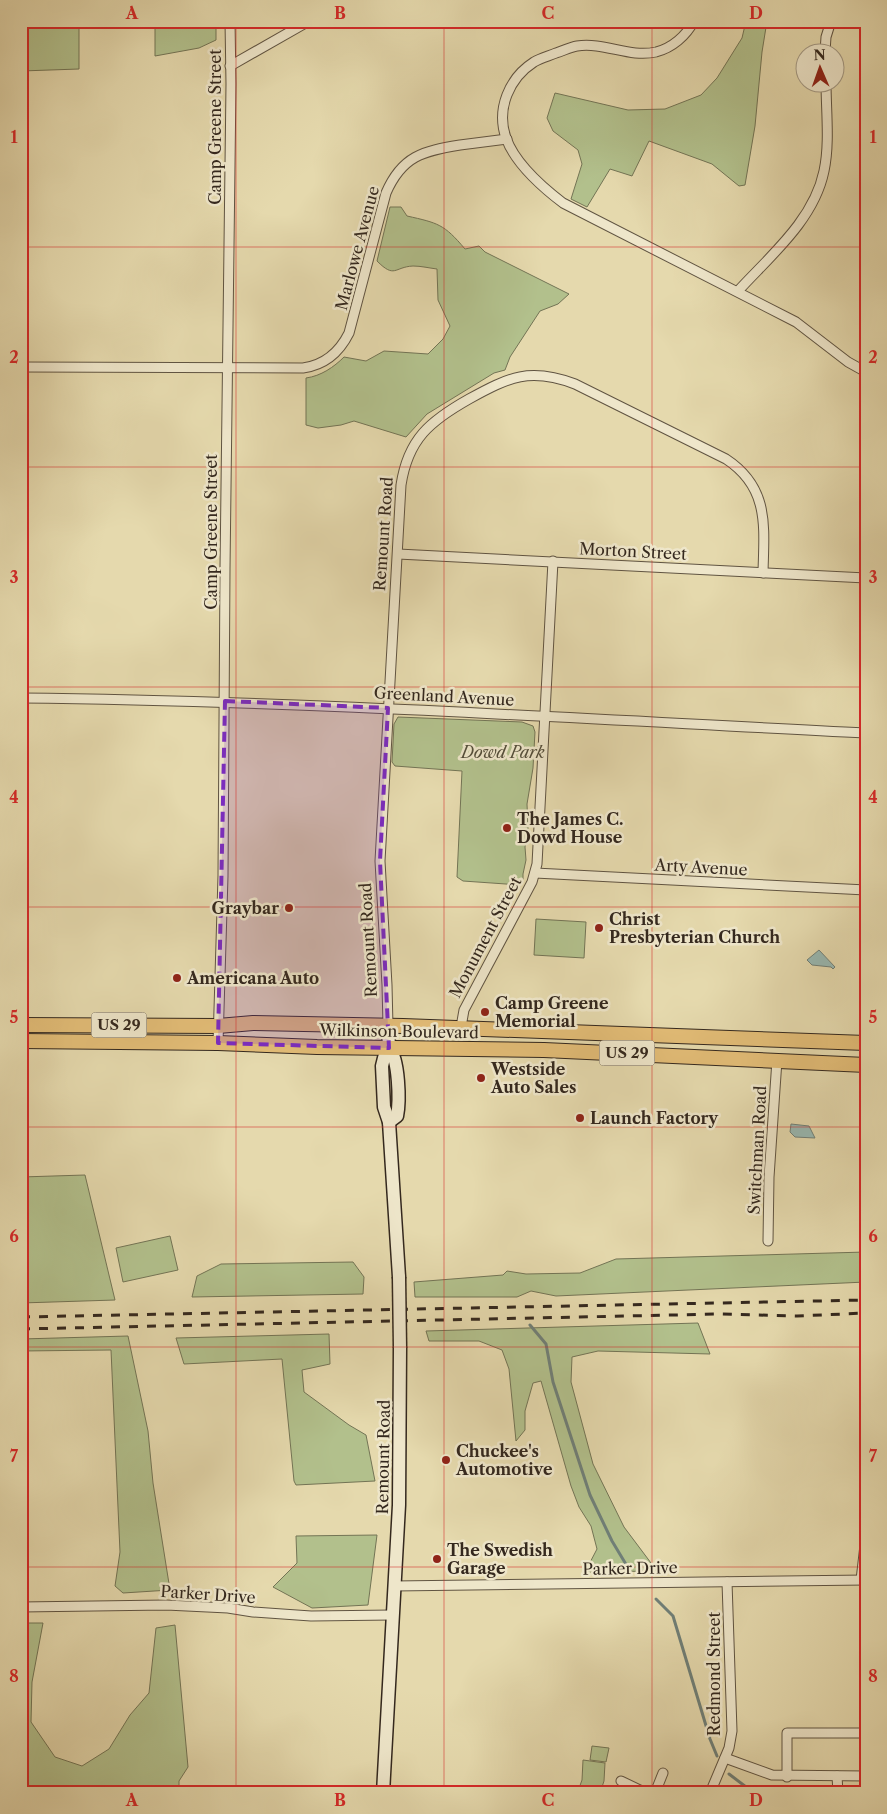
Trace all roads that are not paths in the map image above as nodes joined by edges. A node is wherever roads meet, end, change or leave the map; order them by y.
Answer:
1 (230, 21) edge
2 (309, 21) edge
3 (694, 21) edge
4 (830, 21) edge
5 (826, 42) edge
6 (230, 66) junction
7 (826, 92) edge
8 (506, 139) junction
9 (738, 291) junction
10 (21, 367) edge
11 (227, 367) junction
12 (866, 372) edge
13 (398, 554) junction
14 (553, 561) junction
15 (763, 572) junction
16 (866, 578) edge
17 (21, 698) edge
18 (225, 701) junction
19 (388, 708) junction
20 (546, 717) junction
21 (866, 733) edge
22 (536, 873) junction
23 (866, 890) edge
24 (21, 1025) edge
25 (218, 1026) junction
26 (388, 1026) junction
27 (461, 1027) junction
28 (21, 1041) edge
29 (218, 1043) junction
30 (866, 1043) edge
31 (389, 1048) junction
32 (777, 1060) junction
33 (866, 1065) edge
34 (768, 1241) dead end
35 (866, 1536) edge
36 (863, 1580) edge
37 (727, 1582) junction
38 (394, 1586) junction
39 (21, 1606) edge
40 (392, 1615) junction
41 (866, 1733) edge
42 (725, 1758) junction
43 (663, 1773) dead end
44 (787, 1776) junction
45 (838, 1776) junction
46 (866, 1776) edge
47 (621, 1781) dead end
48 (383, 1793) edge
49 (646, 1793) edge
50 (655, 1793) edge
51 (710, 1793) edge
52 (838, 1793) edge

1 - 6 street, Camp Greene Street
2 - 6 street
3 - 8 street
4 - 5 street
6 - 11 street, Camp Greene Street
7 - 9 street
8 - 9 street
8 - 11 street, Marlowe Avenue
9 - 12 street
10 - 11 street, Marlowe Avenue
11 - 18 street, Camp Greene Street
13 - 14 street, Morton Street
13 - 15 street, Remount Road
13 - 19 street, Remount Road
14 - 15 street, Morton Street
14 - 20 street, Monument Street
15 - 16 street, Morton Street
17 - 18 street, Greenland Avenue
18 - 19 street, Greenland Avenue
18 - 25 street, Camp Greene Street
19 - 20 street, Greenland Avenue
19 - 26 street, Remount Road
20 - 21 street, Greenland Avenue
20 - 22 street, Monument Street
22 - 23 street, Arty Avenue
22 - 27 street, Monument Street
24 - 25 main road, Wilkinson Boulevard / US 29
25 - 26 main road, Wilkinson Boulevard / US 29
25 - 29 street, Camp Greene Street
26 - 27 main road, Wilkinson Boulevard / US 29
26 - 31 main road, Remount Road
27 - 30 main road, Wilkinson Boulevard / US 29
28 - 29 main road, Wilkinson Boulevard / US 29
29 - 31 main road, Wilkinson Boulevard / US 29
31 - 32 main road, Wilkinson Boulevard / US 29
31 - 38 main road, Remount Road, bridge
32 - 33 main road, Wilkinson Boulevard / US 29
32 - 34 street, Switchman Road
35 - 36 street
36 - 37 street, Parker Drive
37 - 38 street, Parker Drive
37 - 42 street, Redmond Street
38 - 40 main road, Remount Road
39 - 40 street, Parker Drive
40 - 48 main road, Remount Road
41 - 44 street
42 - 44 street
42 - 51 street, Redmond Street
43 - 50 street
44 - 45 street
45 - 46 street
45 - 52 street
47 - 49 street

